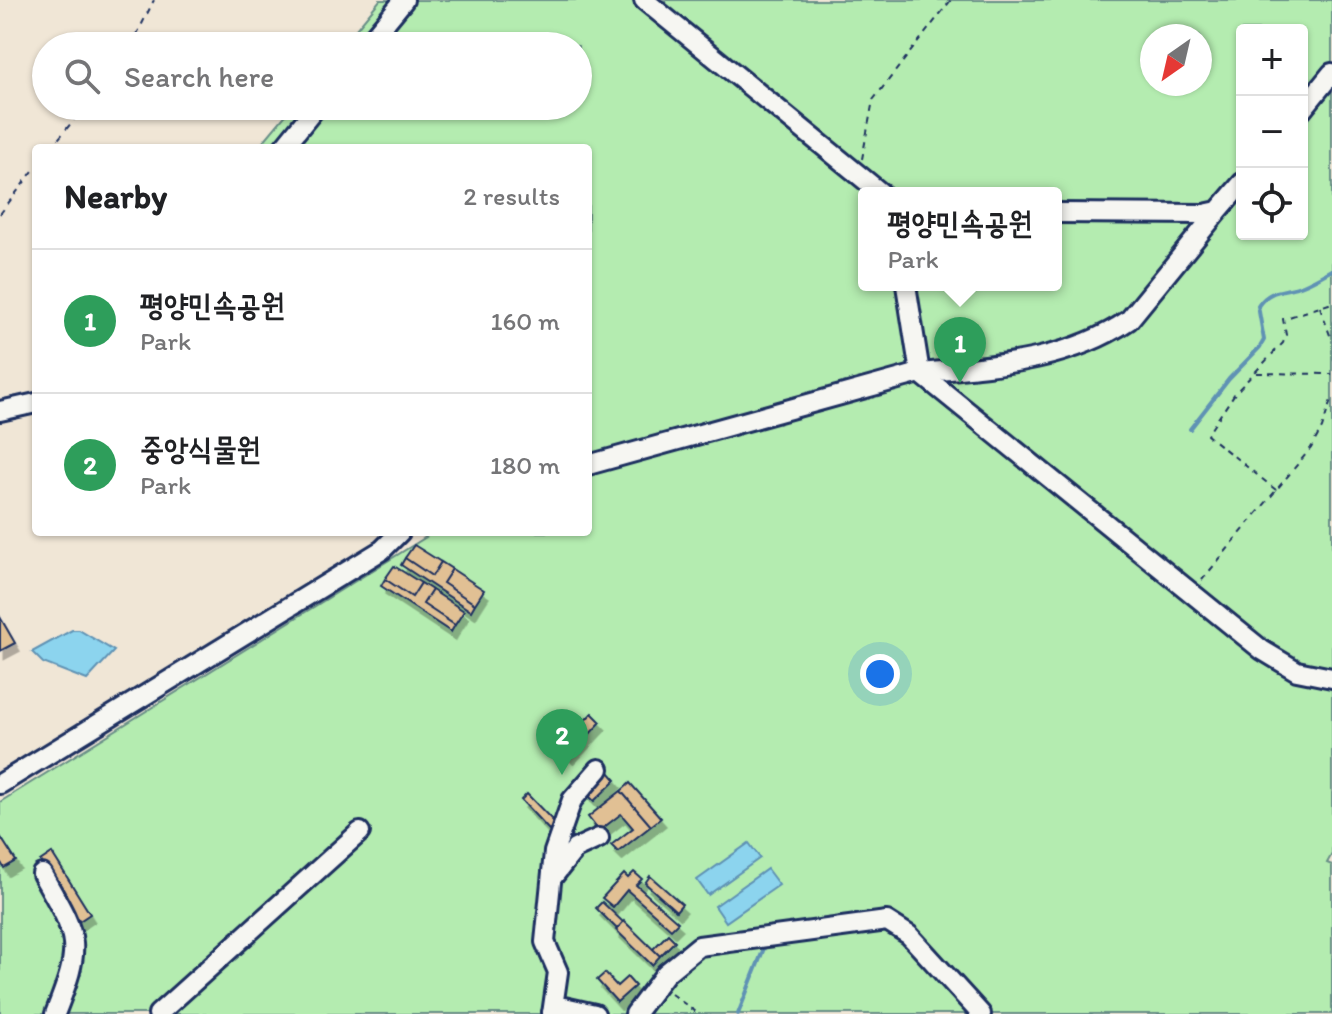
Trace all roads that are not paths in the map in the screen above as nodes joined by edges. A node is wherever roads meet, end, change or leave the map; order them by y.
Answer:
1 (404, 0) edge
2 (644, 0) edge
3 (378, 32) edge
4 (1332, 73) edge
5 (1308, 103) edge
6 (306, 120) edge
7 (286, 144) edge
8 (874, 187) edge
9 (1236, 190) edge
10 (1218, 211) junction
11 (1062, 213) edge
12 (907, 291) edge
13 (920, 373) junction
14 (0, 395) edge
15 (29, 404) edge
16 (0, 411) edge
17 (592, 464) edge
18 (396, 536) edge
19 (1332, 678) edge
20 (599, 769) dead end
21 (0, 784) edge
22 (360, 832) dead end
23 (599, 838) dead end
24 (42, 874) dead end
25 (552, 878) junction
26 (552, 1013) edge
27 (55, 1014) edge
28 (158, 1014) edge
29 (595, 1014) edge
30 (635, 1014) edge
31 (981, 1014) edge

1 - 3 street
2 - 8 street
4 - 5 street
6 - 7 street
9 - 10 street
10 - 11 street
10 - 13 street
12 - 13 street
13 - 17 street
13 - 19 street
14 - 15 street
15 - 16 street
18 - 21 street
20 - 25 street
22 - 28 street
23 - 25 street
24 - 27 street
25 - 26 street
26 - 29 street
30 - 31 street

